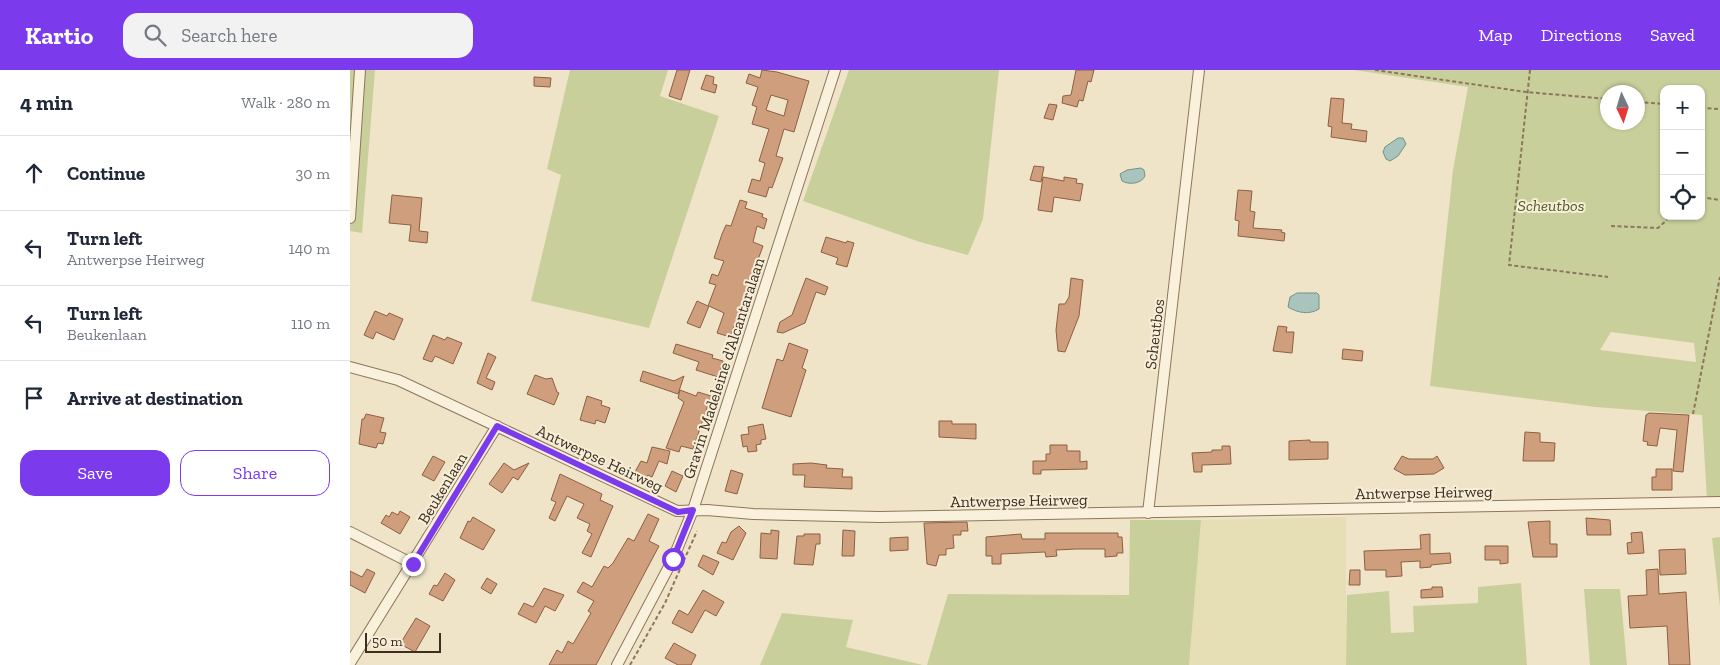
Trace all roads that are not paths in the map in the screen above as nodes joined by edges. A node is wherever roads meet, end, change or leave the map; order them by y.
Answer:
1 (360, 70) edge
2 (835, 70) edge
3 (1199, 70) edge
4 (350, 218) edge
5 (350, 367) edge
6 (497, 426) junction
7 (1720, 502) edge
8 (693, 510) junction
9 (1148, 513) junction
10 (350, 532) edge
11 (413, 564) junction
12 (350, 663) edge
13 (617, 665) edge

1 - 4 street
2 - 8 street, Gravin Madeleine d'Alcantaralaan
3 - 9 street, Scheutbos
5 - 6 street, Antwerpse Heirweg
6 - 8 street, Antwerpse Heirweg
6 - 11 street, Beukenlaan
7 - 9 street, Antwerpse Heirweg
8 - 9 street, Antwerpse Heirweg
8 - 13 street, Gravin Madeleine d'Alcantaralaan
10 - 11 street
11 - 12 street, Beukenlaan

